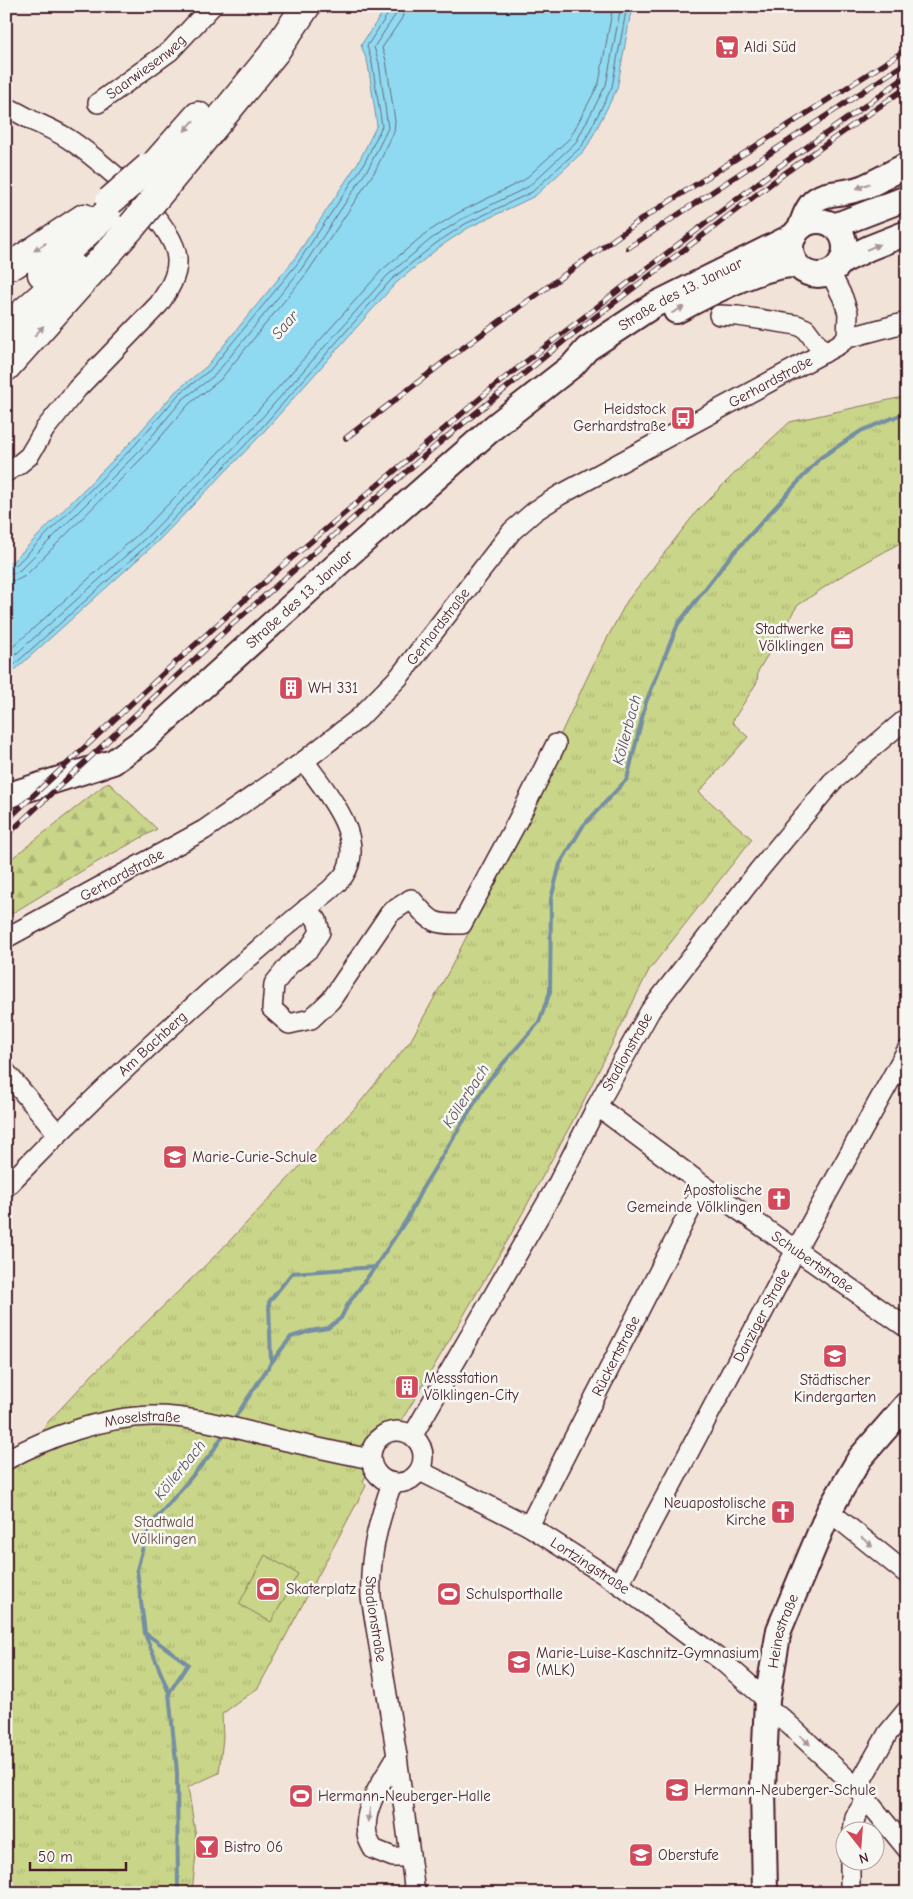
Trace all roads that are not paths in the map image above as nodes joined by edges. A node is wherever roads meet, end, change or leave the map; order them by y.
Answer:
1 (212, 6) edge
2 (285, 6) edge
3 (306, 6) edge
4 (98, 104) dead end
5 (6, 107) edge
6 (30, 120) junction
7 (6, 122) edge
8 (907, 165) edge
9 (164, 168) junction
10 (907, 198) edge
11 (907, 209) edge
12 (121, 213) junction
13 (834, 226) junction
14 (798, 231) junction
15 (907, 233) edge
16 (839, 261) junction
17 (797, 264) junction
18 (6, 265) edge
19 (6, 306) edge
20 (718, 315) dead end
21 (907, 322) edge
22 (6, 328) edge
23 (847, 338) junction
24 (824, 353) junction
25 (573, 365) junction
26 (6, 367) edge
27 (45, 429) junction
28 (6, 458) edge
29 (6, 472) edge
30 (907, 718) edge
31 (556, 744) dead end
32 (304, 761) junction
33 (6, 796) edge
34 (307, 908) junction
35 (6, 938) edge
36 (907, 1050) edge
37 (6, 1072) edge
38 (597, 1106) junction
39 (58, 1134) junction
40 (703, 1185) junction
41 (6, 1187) edge
42 (796, 1250) junction
43 (907, 1328) edge
44 (907, 1404) edge
45 (413, 1434) junction
46 (370, 1459) junction
47 (6, 1460) edge
48 (420, 1471) junction
49 (392, 1483) junction
50 (829, 1511) junction
51 (529, 1526) junction
52 (907, 1574) edge
53 (619, 1584) junction
54 (745, 1682) junction
55 (767, 1705) junction
56 (907, 1710) edge
57 (397, 1756) junction
58 (764, 1788) junction
59 (861, 1794) junction
60 (854, 1822) edge
61 (907, 1849) edge
62 (410, 1857) junction
63 (850, 1872) edge
64 (415, 1893) edge
65 (765, 1893) edge
66 (850, 1893) edge

1 - 4 street, Saarwiesenweg
2 -> 9 highway
3 - 9 highway
5 - 6 street
6 - 7 street
6 - 27 street
8 -> 14 main road
9 - 12 highway, bridge
10 - 13 main road
11 - 16 main road
12 -> 18 highway
12 - 19 highway
12 - 22 highway
26 -> 12 highway
13 - 14 main road
13 - 16 main road
14 - 17 main road
14 - 25 main road, Straße des 13. Januar
16 -> 15 main road
16 - 17 main road
16 - 23 street
25 -> 17 main road, Straße des 13. Januar
20 - 24 street
21 - 23 street, Gerhardstraße
23 - 24 street, Gerhardstraße
24 - 32 street, Gerhardstraße
25 - 33 main road, Straße des 13. Januar
27 - 28 street
27 - 29 street
30 - 38 street, Stadionstraße
31 - 34 street
32 - 34 street, Am Bachberg
32 - 35 street, Gerhardstraße
34 - 39 street, Am Bachberg
36 - 42 street, Danziger Straße
37 - 39 street
38 - 40 street, Schubertstraße
38 - 45 street, Stadionstraße
39 - 41 street, Am Bachberg
40 - 42 street, Schubertstraße
40 - 51 street, Rückertstraße
42 - 43 street, Schubertstraße
42 - 53 street, Danziger Straße
44 - 50 main road, Heinestraße
45 - 46 street
45 - 48 street
46 - 47 street, Moselstraße
46 - 49 street
48 - 49 street
48 - 51 street, Lortzingstraße
49 - 57 street, Stadionstraße
50 -> 52 street
50 - 55 main road, Heinestraße
51 - 53 street, Lortzingstraße
53 - 54 street, Lortzingstraße
54 - 55 street, Lortzingstraße
54 - 58 street, Lortzingstraße
55 - 58 main road, Heinestraße
55 -> 59 street, Lortzingstraße
56 - 59 street
57 - 62 street, Stadionstraße
57 -> 62 street
58 - 65 main road, Heinestraße
59 - 60 street
59 - 61 street, Lortzingstraße
62 - 64 street, Stadionstraße
63 - 66 street

